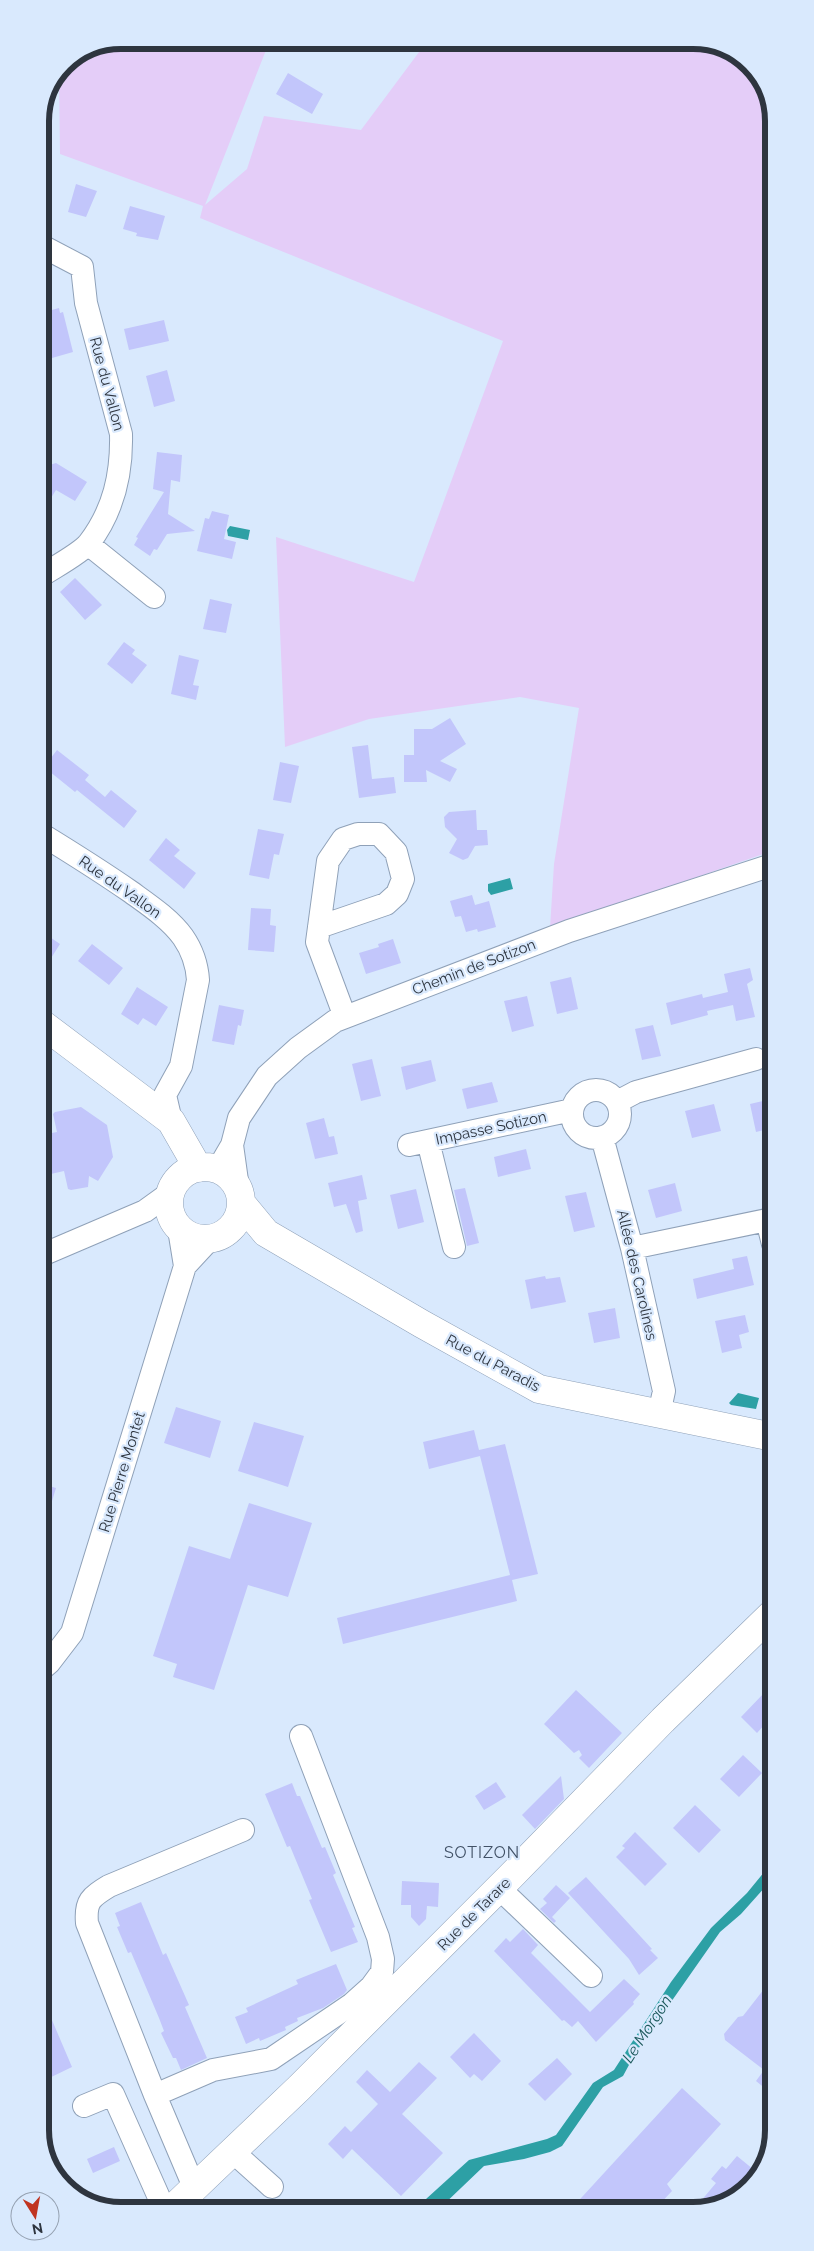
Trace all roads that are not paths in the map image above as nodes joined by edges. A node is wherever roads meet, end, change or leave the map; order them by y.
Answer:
1 (49, 250) edge
2 (88, 544) junction
3 (49, 571) edge
4 (154, 597) dead end
5 (49, 839) edge
6 (765, 867) edge
7 (319, 927) junction
8 (345, 1017) junction
9 (49, 1028) edge
10 (756, 1058) dead end
11 (617, 1102) junction
12 (572, 1110) junction
13 (171, 1121) junction
14 (602, 1137) junction
15 (232, 1145) junction
16 (186, 1193) junction
17 (240, 1196) junction
18 (765, 1220) edge
19 (266, 1233) junction
20 (220, 1235) junction
21 (454, 1247) dead end
22 (632, 1248) junction
23 (49, 1252) edge
24 (185, 1266) junction
25 (659, 1414) junction
26 (765, 1435) edge
27 (765, 1621) edge
28 (49, 1661) edge
29 (302, 1736) dead end
30 (242, 1830) dead end
31 (500, 1888) junction
32 (591, 1976) dead end
33 (155, 2095) junction
34 (84, 2106) dead end
35 (232, 2151) junction
36 (272, 2187) dead end
37 (194, 2188) junction
38 (161, 2202) edge
39 (179, 2202) edge

1 - 2 street, Rue du Vallon
2 - 3 street, Rue du Vallon
2 - 4 street
5 - 13 street, Rue du Vallon
6 - 8 street, Chemin de Sotizon
7 - 7 street
7 - 8 street
8 - 15 street, Chemin de Sotizon
9 - 13 main road
10 - 11 street
11 - 12 street
11 - 14 street
12 - 14 street
12 - 21 street, Impasse Sotizon
13 - 16 main road, Rue du Paradis
14 - 22 street, Allée des Carolines
15 - 16 street, Chemin de Sotizon
15 - 17 street, Chemin de Sotizon
16 - 17 main road, Rue du Paradis
16 - 20 main road, Rue du Paradis
16 - 23 street
16 - 24 street, Rue Pierre Montet
17 - 19 main road, Rue du Paradis
17 - 20 main road
18 - 22 street
19 - 20 main road, Rue du Paradis
19 - 25 main road, Rue du Paradis
20 - 24 street, Rue Pierre Montet
22 - 25 street, Allée des Carolines
24 - 28 street, Rue Pierre Montet
25 - 26 main road, Rue du Paradis
27 - 31 main road, Rue de Tarare
29 - 33 street
30 - 33 street
31 - 32 street
31 - 35 main road, Rue de Tarare
33 - 37 street
34 - 38 street
35 - 36 street
35 - 37 main road, Rue de Tarare
37 - 39 main road, Rue de Tarare

